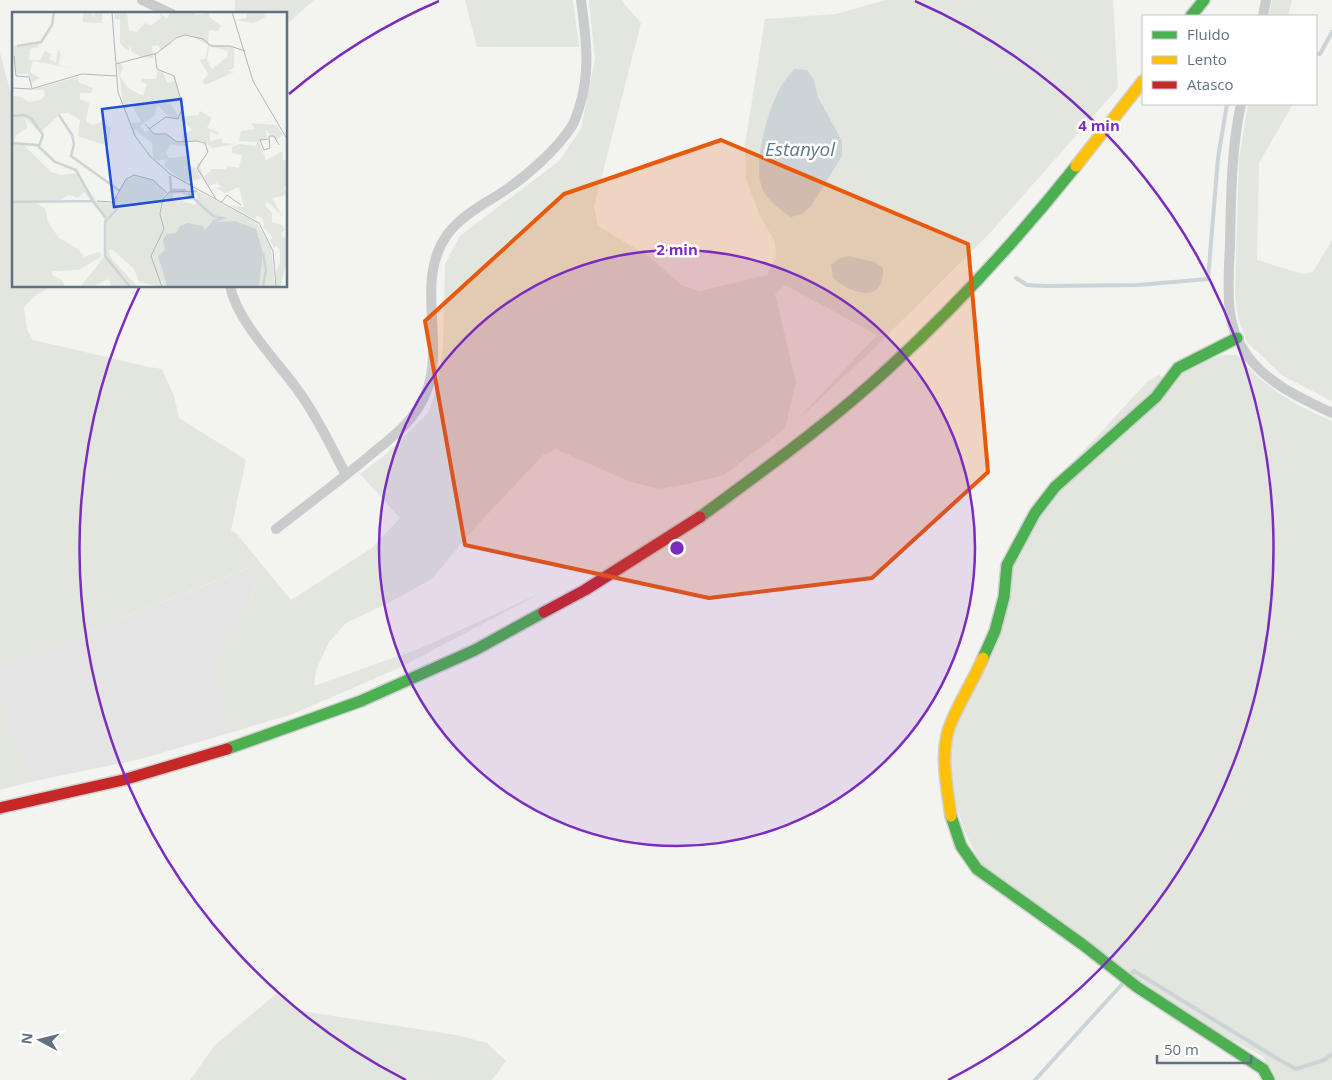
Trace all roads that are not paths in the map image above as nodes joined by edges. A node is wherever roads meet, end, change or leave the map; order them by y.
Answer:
1 (142, 0) edge
2 (581, 0) edge
3 (1204, 0) edge
4 (1265, 1) edge
5 (168, 12) edge
6 (1193, 15) edge
7 (1263, 15) edge
8 (1142, 82) edge
9 (1242, 105) edge
10 (231, 288) edge
11 (1237, 338) junction
12 (1332, 413) edge
13 (346, 475) junction
14 (276, 529) dead end
15 (0, 808) edge
16 (1269, 1080) edge

1 - 5 street
2 - 13 street
3 - 6 main road
4 - 7 street
8 - 15 main road
9 - 11 street
10 - 13 street
11 - 12 street
11 - 16 main road
13 - 14 street

